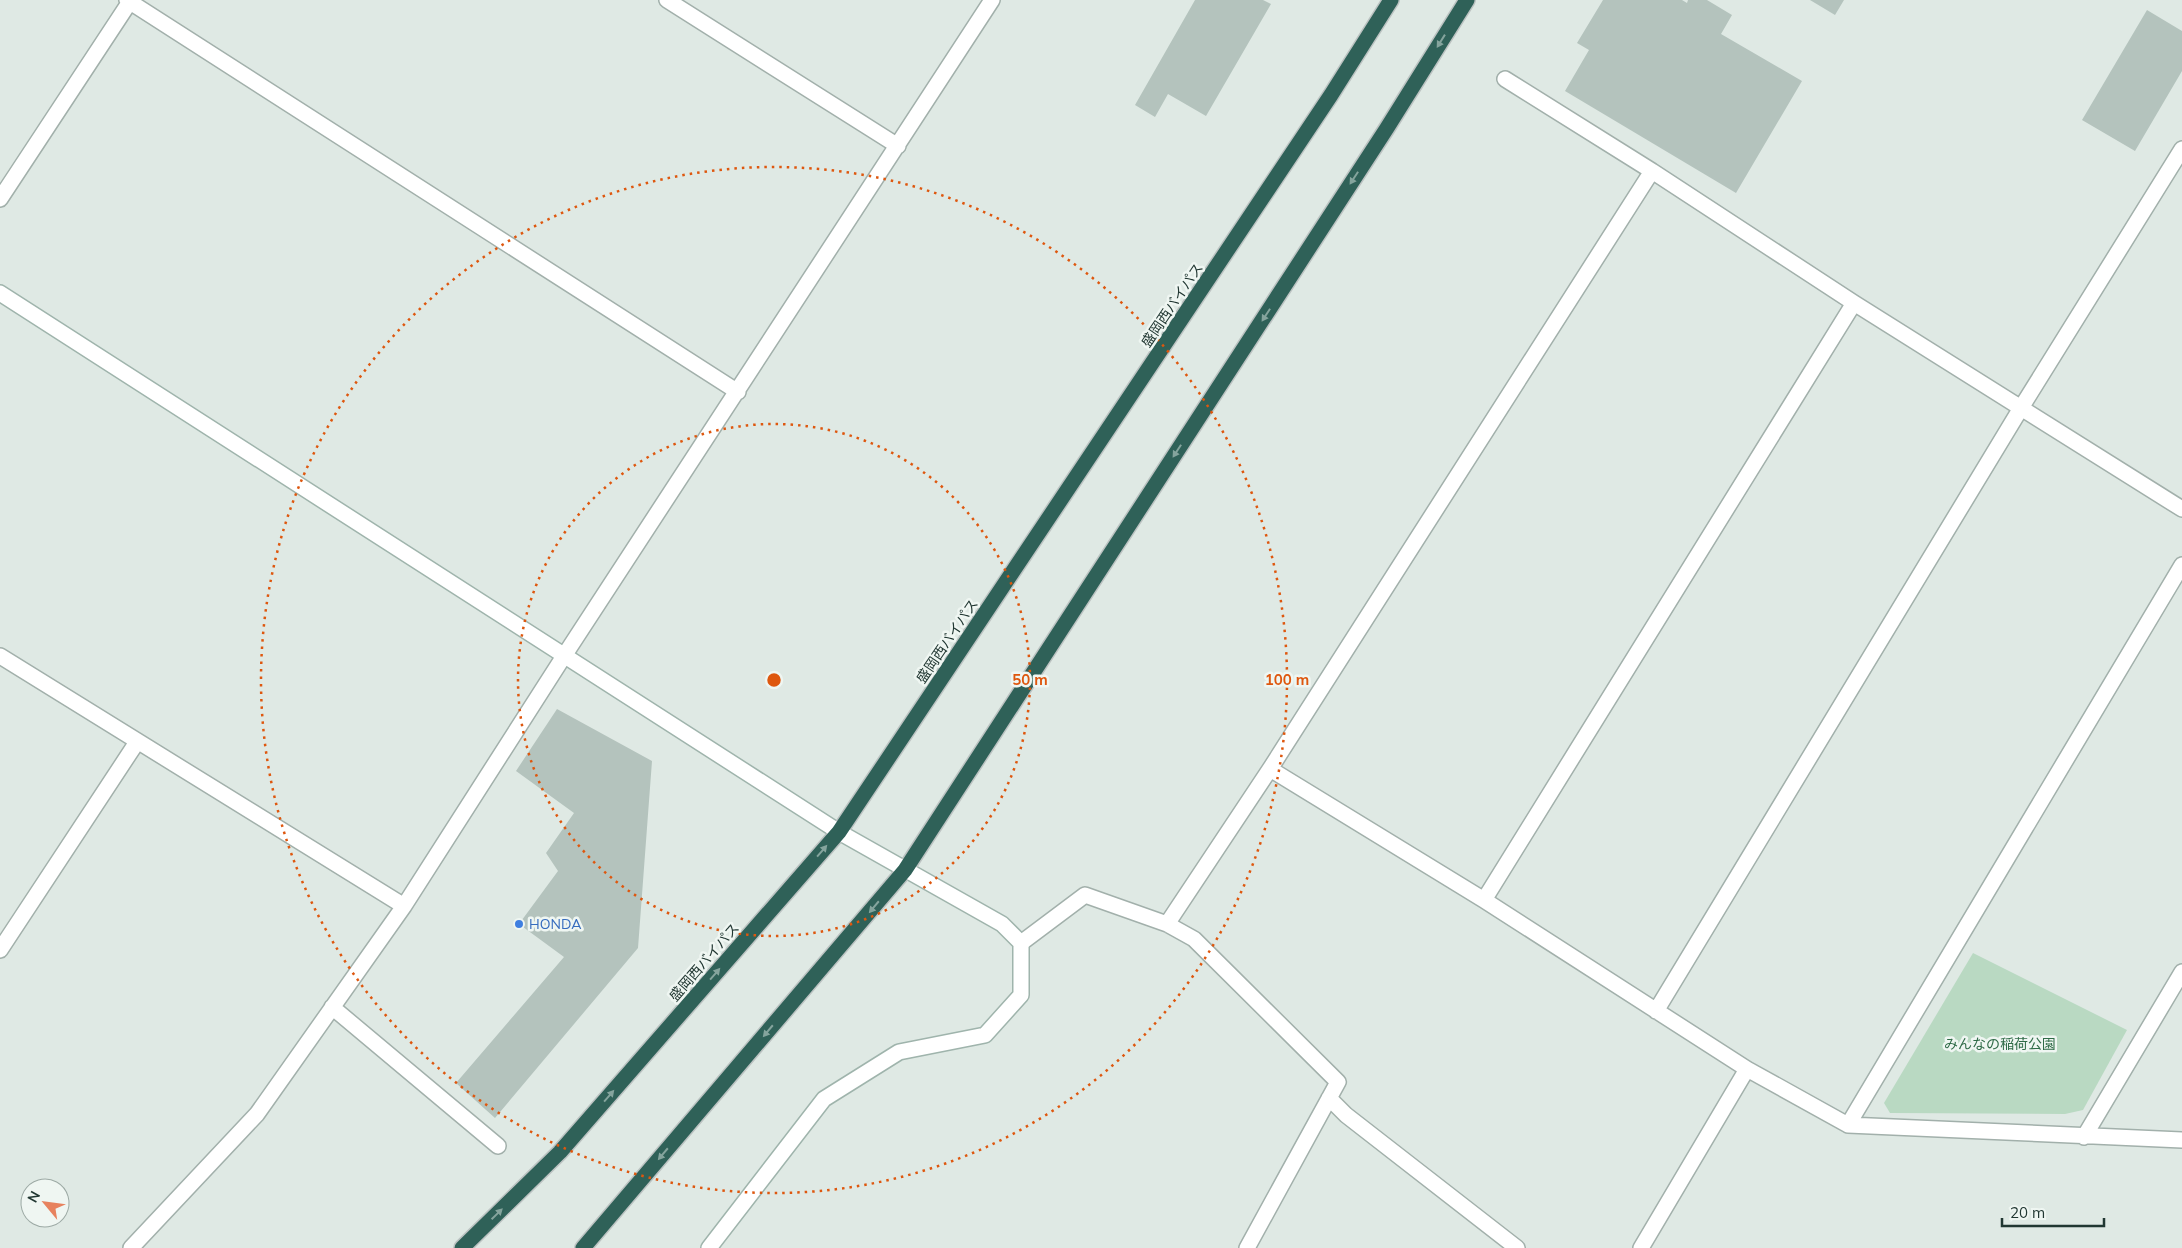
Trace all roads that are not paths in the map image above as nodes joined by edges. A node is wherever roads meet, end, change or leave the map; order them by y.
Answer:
1 (667, 0) edge
2 (992, 0) edge
3 (1391, 0) edge
4 (1468, 0) edge
5 (129, 1) edge
6 (1505, 79) dead end
7 (898, 146) junction
8 (2182, 149) edge
9 (1652, 171) junction
10 (0, 199) edge
11 (0, 293) edge
12 (1854, 303) junction
13 (738, 392) junction
14 (2021, 408) junction
15 (2182, 509) edge
16 (2182, 565) edge
17 (0, 656) edge
18 (564, 656) junction
19 (137, 742) junction
20 (1270, 769) junction
21 (839, 832) junction
22 (905, 870) junction
23 (1484, 900) junction
24 (404, 906) junction
25 (1167, 924) junction
26 (1021, 943) junction
27 (0, 950) edge
28 (2182, 972) edge
29 (332, 1007) junction
30 (1656, 1011) junction
31 (1747, 1069) junction
32 (1329, 1098) junction
33 (1848, 1125) junction
34 (2084, 1137) junction
35 (2182, 1140) edge
36 (498, 1146) dead end
37 (131, 1248) edge
38 (462, 1248) edge
39 (583, 1248) edge
40 (708, 1248) edge
41 (1247, 1248) edge
42 (1518, 1248) edge
43 (1641, 1248) edge

1 - 7 street
2 - 7 street
3 - 21 highway, 盛岡西バイパス
4 -> 22 highway
5 - 10 street
5 - 13 street
6 - 9 street
7 - 13 street
8 - 14 street
9 - 12 street
9 - 20 street
11 - 18 street
12 - 14 street
12 - 23 street
13 - 18 street
14 - 15 street
14 - 30 street
16 - 33 street
17 - 19 street
18 - 21 street
18 - 24 street
19 - 24 street
19 - 27 street
20 - 23 street
20 - 25 street
21 - 22 street
38 -> 21 highway, 盛岡西バイパス
22 - 26 street
22 -> 39 highway
23 - 30 street
24 - 29 street
25 - 26 street
25 - 32 street
26 - 40 street
28 - 34 street
29 - 36 street
29 - 37 street
30 - 31 street
31 - 33 street
31 - 43 street
32 - 41 street
32 - 42 street
33 - 34 street
34 - 35 street

